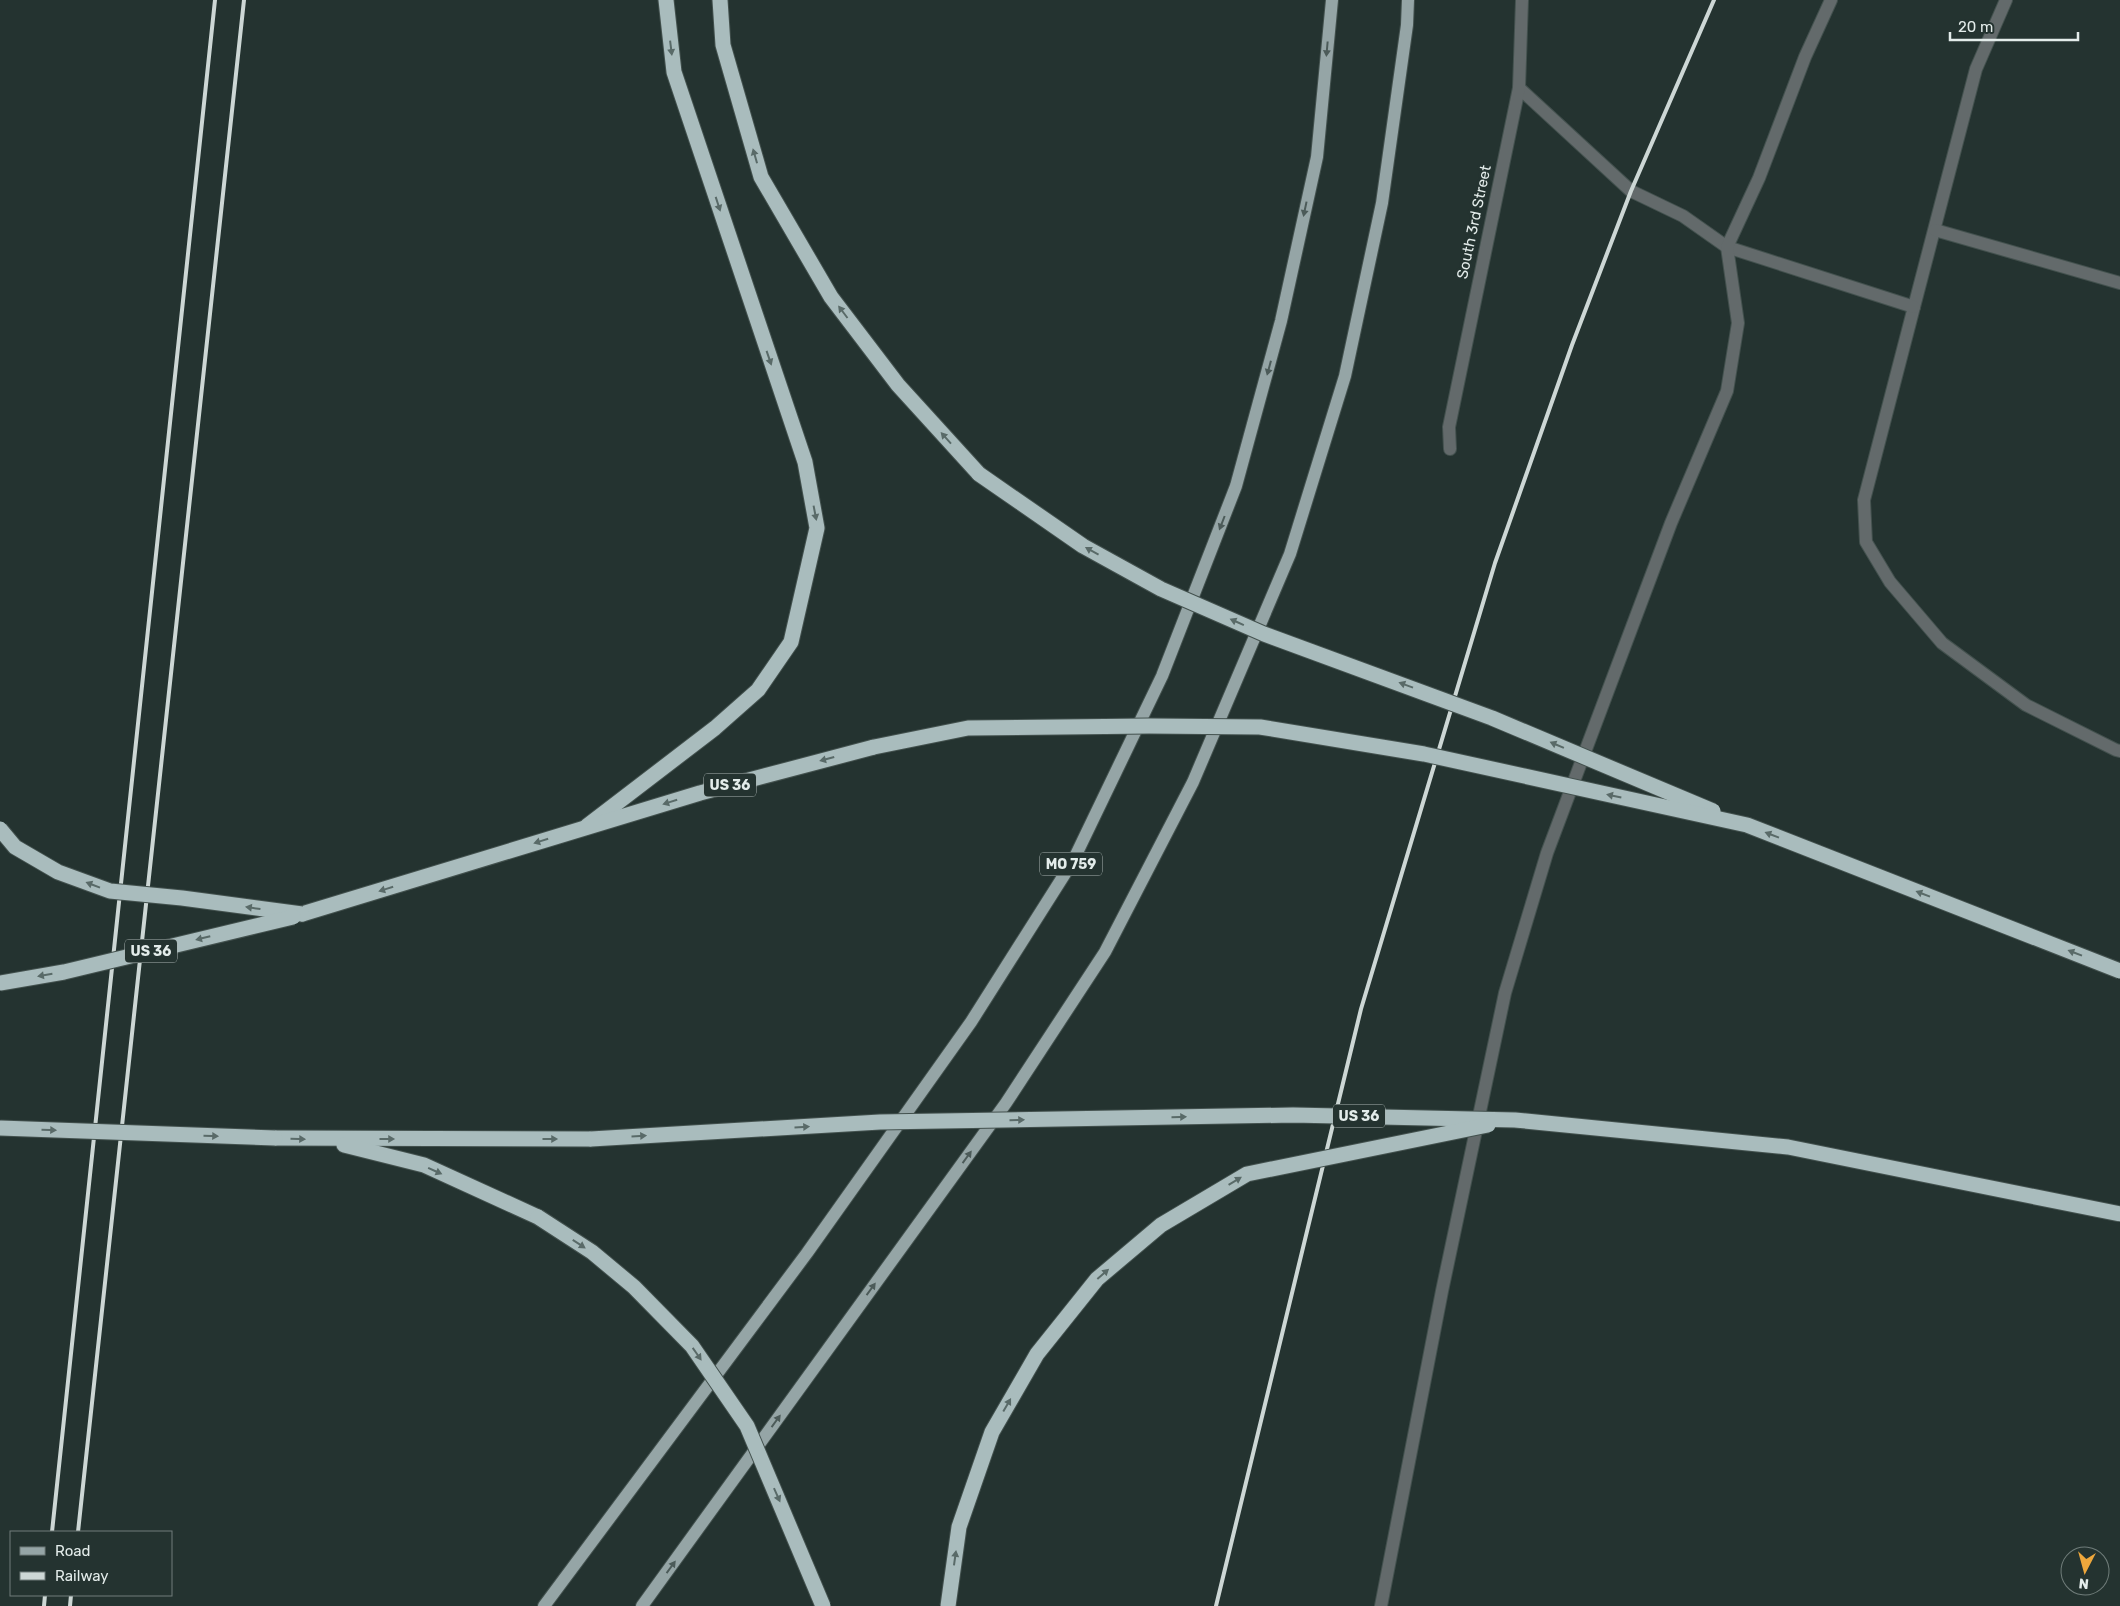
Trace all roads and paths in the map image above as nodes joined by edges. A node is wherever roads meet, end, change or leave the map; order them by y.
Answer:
1 (666, 0) edge
2 (720, 0) edge
3 (1332, 0) edge
4 (1408, 0) edge
5 (1522, 0) edge
6 (1831, 0) edge
7 (2006, 0) edge
8 (1519, 88) junction
9 (1935, 230) junction
10 (1726, 247) junction
11 (2120, 283) edge
12 (1914, 307) junction
13 (1450, 449) dead end
14 (2120, 751) edge
15 (1747, 825) junction
16 (587, 826) junction
17 (0, 829) edge
18 (302, 914) junction
19 (2120, 971) edge
20 (0, 983) edge
21 (1515, 1120) junction
22 (0, 1128) edge
23 (321, 1140) junction
24 (2120, 1214) edge
25 (544, 1606) edge
26 (642, 1606) edge
27 (824, 1606) edge
28 (948, 1606) edge
29 (1381, 1606) edge

1 -> 16 highway
15 -> 2 highway, bridge
3 -> 25 main road, MO 759
26 -> 4 main road
5 - 8 street, South 3rd Street
6 - 10 street
7 - 9 street
8 - 10 street
8 - 13 street, South 3rd Street
9 - 11 street
9 - 12 street
10 - 12 street
10 - 29 street
12 - 14 street
15 -> 16 highway, US 36, bridge
19 -> 15 highway, US 36, bridge
16 -> 18 highway, US 36
18 -> 17 highway, bridge
18 -> 20 highway, US 36, bridge
23 -> 21 highway, US 36, bridge
21 - 24 highway, US 36, bridge
28 -> 21 highway, bridge
22 -> 23 highway, US 36, bridge
23 -> 27 highway, bridge

